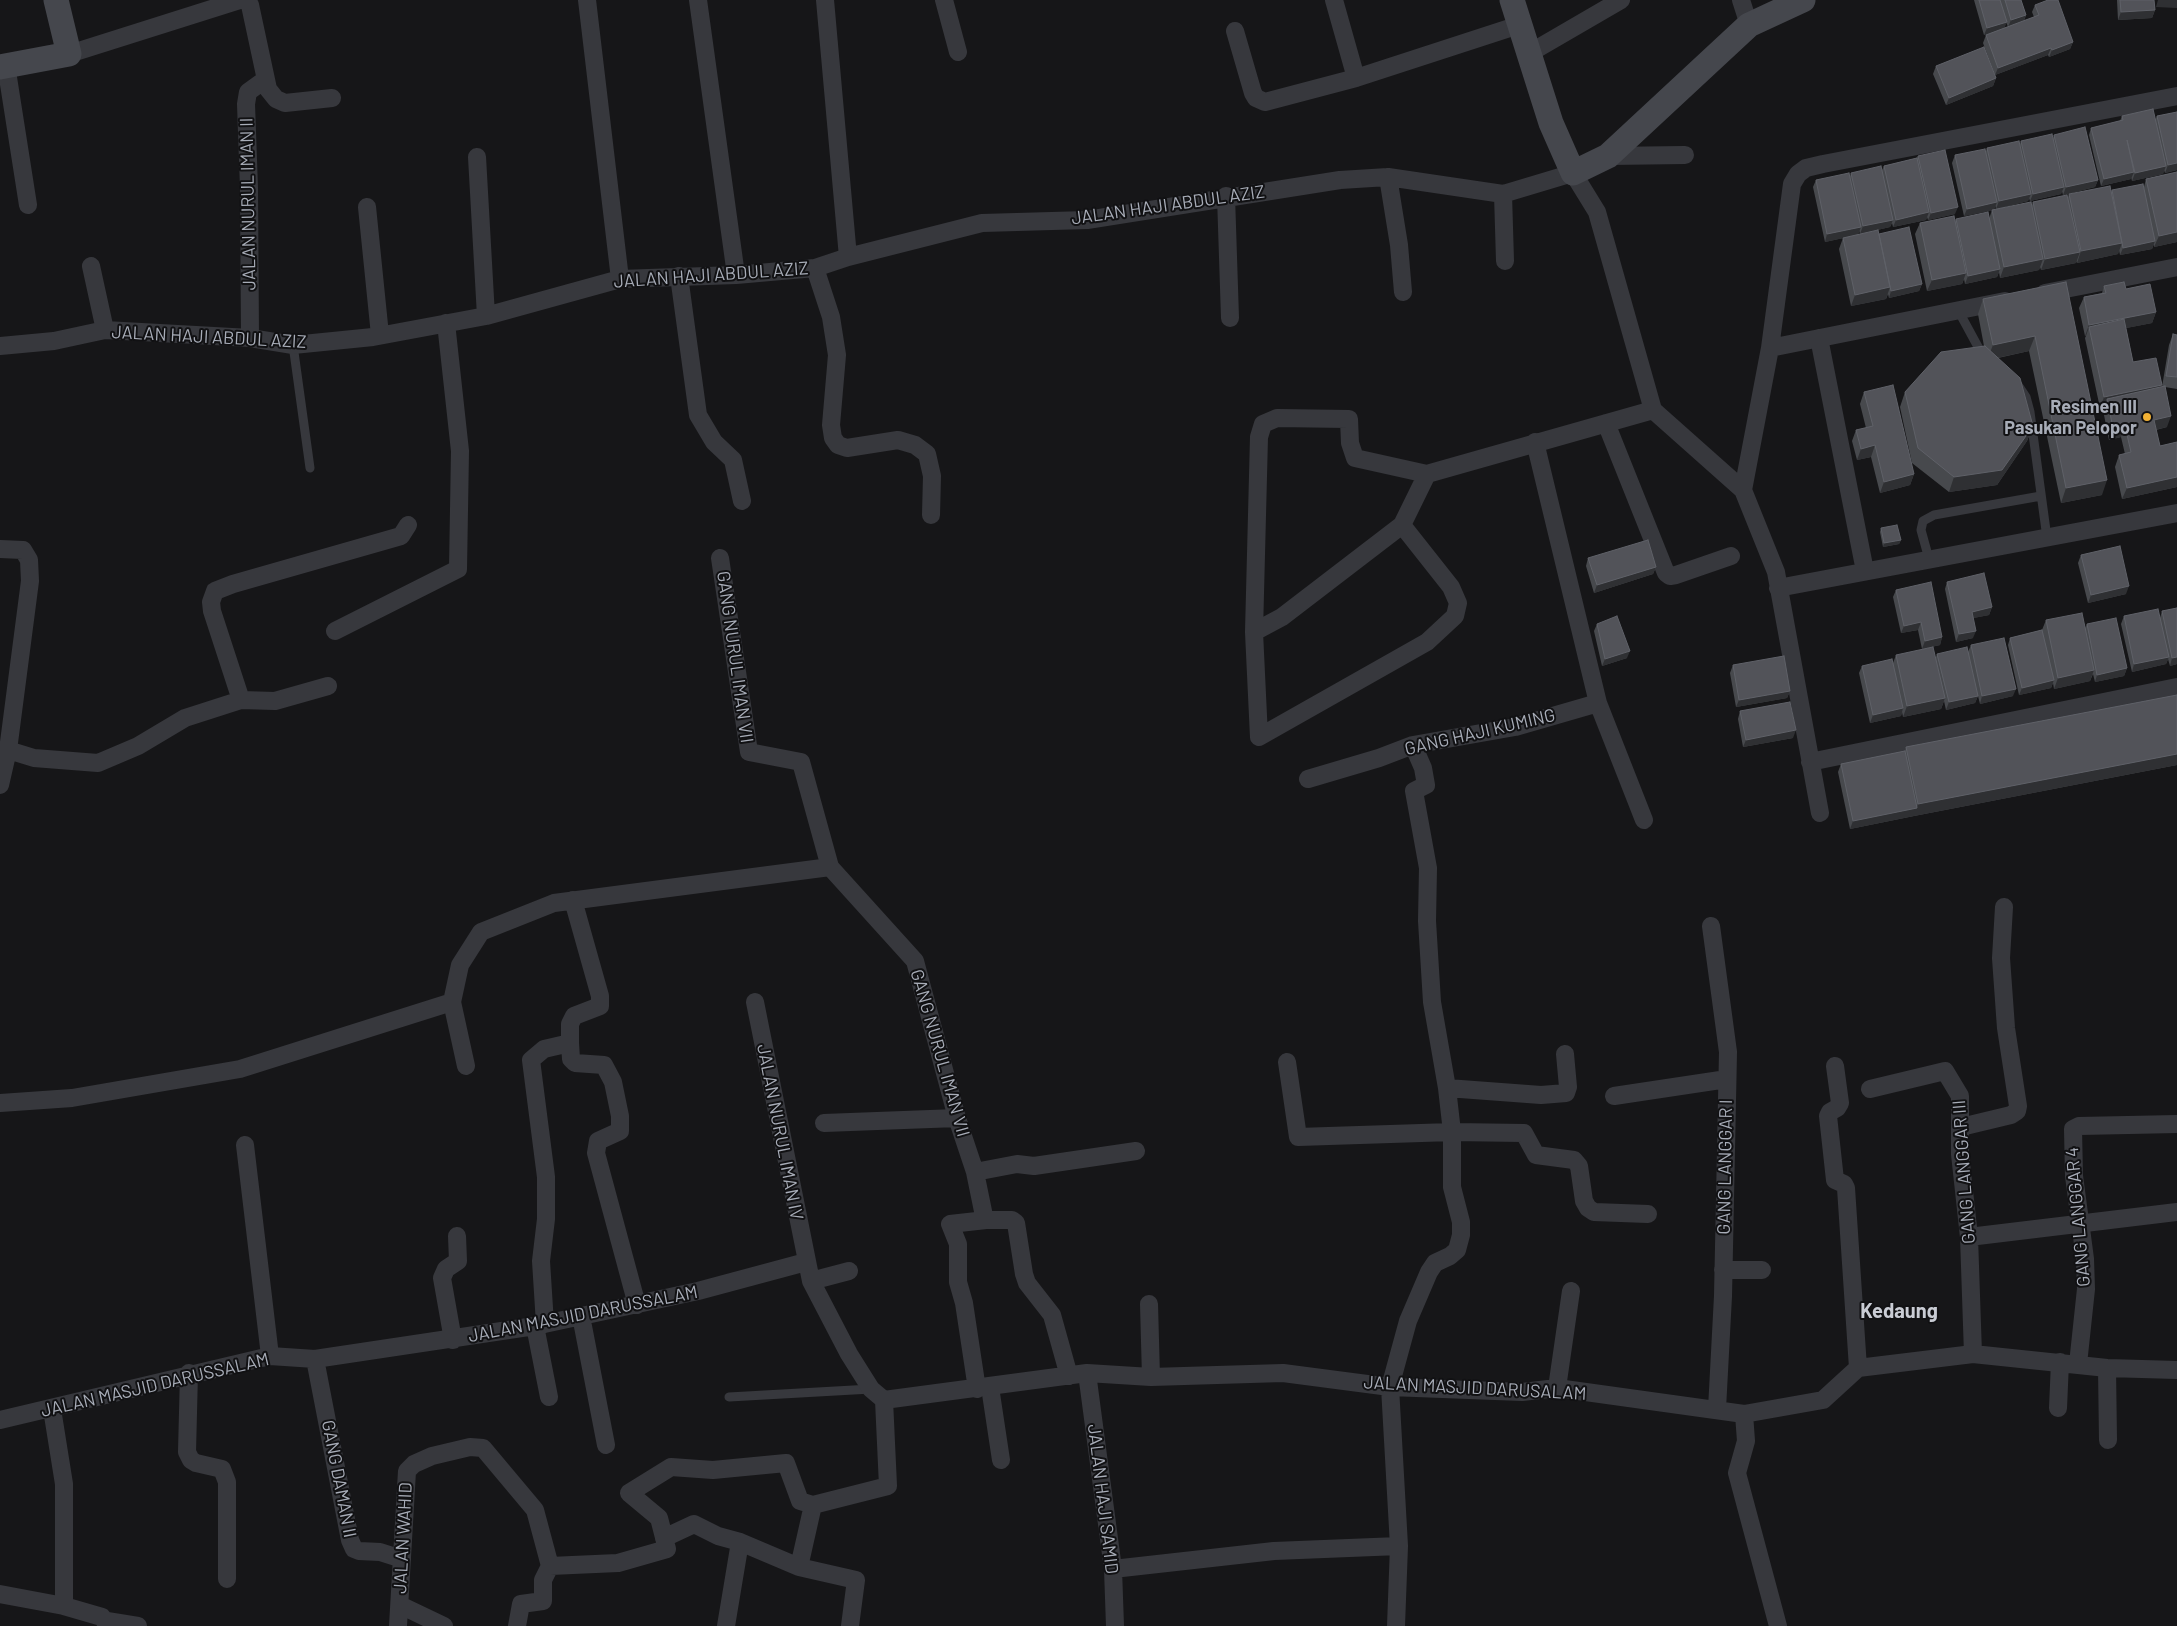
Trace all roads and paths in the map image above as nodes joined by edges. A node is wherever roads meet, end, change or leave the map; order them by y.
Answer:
1 (56, 0) edge
2 (240, 0) edge
3 (244, 0) edge
4 (587, 0) edge
5 (698, 0) edge
6 (825, 0) edge
7 (944, 0) edge
8 (1334, 0) edge
9 (1512, 0) edge
10 (1622, 0) edge
11 (1741, 0) edge
12 (1803, 0) edge
13 (1520, 25) junction
14 (1749, 25) junction
15 (1235, 31) dead end
16 (958, 52) dead end
17 (69, 54) junction
18 (1528, 54) junction
19 (3, 66) edge
20 (1356, 78) junction
21 (266, 79) junction
22 (2177, 96) edge
23 (332, 98) dead end
24 (1685, 155) dead end
25 (1608, 156) junction
26 (476, 157) dead end
27 (1573, 173) junction
28 (1388, 177) junction
29 (1503, 194) junction
30 (1226, 196) junction
31 (28, 205) dead end
32 (367, 207) dead end
33 (848, 257) junction
34 (1505, 261) dead end
35 (91, 266) dead end
36 (2177, 267) edge
37 (815, 268) junction
38 (736, 275) junction
39 (679, 276) junction
40 (620, 279) junction
41 (1404, 292) dead end
42 (1958, 310) junction
43 (486, 316) junction
44 (1230, 318) dead end
45 (446, 323) junction
46 (106, 330) junction
47 (380, 335) junction
48 (250, 338) junction
49 (1819, 338) junction
50 (293, 345) junction
51 (0, 346) edge
52 (1770, 348) junction
53 (1992, 365) edge
54 (2012, 381) edge
55 (1653, 410) junction
56 (1606, 423) junction
57 (1535, 442) junction
58 (310, 468) dead end
59 (1427, 474) junction
60 (1742, 490) junction
61 (2041, 496) junction
62 (742, 501) dead end
63 (2177, 513) edge
64 (930, 515) dead end
65 (408, 525) dead end
66 (1402, 525) junction
67 (2047, 538) junction
68 (0, 549) edge
69 (1731, 556) dead end
70 (720, 558) dead end
71 (1929, 559) junction
72 (1865, 571) junction
73 (1778, 588) junction
74 (335, 631) dead end
75 (1254, 632) junction
76 (328, 686) dead end
77 (2177, 687) edge
78 (241, 700) junction
79 (1598, 703) junction
80 (1414, 745) junction
81 (8, 750) junction
82 (1810, 762) junction
83 (1308, 779) dead end
84 (0, 784) edge
85 (1820, 813) dead end
86 (1644, 820) dead end
87 (830, 867) junction
88 (573, 900) junction
89 (2004, 907) dead end
90 (1711, 926) dead end
91 (452, 1002) junction
92 (755, 1002) dead end
93 (570, 1043) junction
94 (1565, 1054) dead end
95 (1287, 1062) dead end
96 (466, 1066) dead end
97 (1835, 1066) dead end
98 (1727, 1079) junction
99 (1447, 1088) junction
100 (1870, 1089) dead end
101 (1614, 1096) dead end
102 (0, 1103) edge
103 (956, 1118) junction
104 (824, 1122) dead end
105 (2177, 1124) edge
106 (1961, 1127) junction
107 (1452, 1132) junction
108 (245, 1145) dead end
109 (1136, 1151) dead end
110 (975, 1172) junction
111 (2177, 1212) edge
112 (1648, 1214) dead end
113 (986, 1220) junction
114 (2081, 1222) junction
115 (457, 1236) dead end
116 (1969, 1237) junction
117 (806, 1262) junction
118 (1723, 1270) junction
119 (1762, 1270) dead end
120 (849, 1271) dead end
121 (811, 1281) junction
122 (1571, 1291) dead end
123 (1149, 1304) dead end
124 (637, 1305) junction
125 (581, 1316) junction
126 (540, 1325) junction
127 (453, 1340) junction
128 (1973, 1354) junction
129 (270, 1356) junction
130 (315, 1359) junction
131 (2060, 1362) junction
132 (2078, 1364) junction
133 (1858, 1368) junction
134 (2107, 1368) junction
135 (2177, 1370) edge
136 (189, 1373) junction
137 (1087, 1373) junction
138 (1069, 1376) junction
139 (1151, 1378) junction
140 (1390, 1387) junction
141 (983, 1388) junction
142 (1557, 1388) junction
143 (878, 1394) junction
144 (549, 1397) dead end
145 (729, 1397) dead end
146 (2058, 1408) dead end
147 (52, 1409) junction
148 (1717, 1409) junction
149 (1744, 1414) junction
150 (0, 1420) edge
151 (2108, 1440) dead end
152 (606, 1445) dead end
153 (1001, 1460) dead end
154 (813, 1506) junction
155 (664, 1538) junction
156 (740, 1542) junction
157 (1399, 1546) junction
158 (402, 1559) junction
159 (550, 1566) junction
160 (799, 1567) junction
161 (1113, 1569) junction
162 (227, 1579) dead end
163 (0, 1594) edge
164 (400, 1605) junction
165 (64, 1606) junction
166 (107, 1623) edge
167 (138, 1626) edge
168 (398, 1626) edge
169 (444, 1626) edge
170 (517, 1626) edge
171 (726, 1626) edge
172 (850, 1626) edge
173 (1114, 1626) edge
174 (1396, 1626) edge
175 (1778, 1626) edge

1 - 17 street
2 - 17 street
3 - 21 street
4 - 40 street
5 - 38 street
6 - 33 street
7 - 16 street
8 - 20 street
9 - 13 street
10 - 18 street
11 - 14 street
12 - 14 street
13 - 18 street
13 - 20 street
14 - 25 street
15 - 20 street
17 - 19 street
18 - 27 street
19 - 31 street
21 - 23 street
21 - 48 street, JALAN NURUL IMAN II
22 - 52 street
24 - 25 street
25 - 27 street
26 - 43 street
27 - 29 street, JALAN HAJI ABDUL AZIZ
27 - 55 street
28 - 29 street, JALAN HAJI ABDUL AZIZ
28 - 30 street, JALAN HAJI ABDUL AZIZ
28 - 41 street
29 - 34 street
30 - 33 street, JALAN HAJI ABDUL AZIZ
30 - 44 street
32 - 47 street
33 - 37 street, JALAN HAJI ABDUL AZIZ
35 - 46 street
36 - 42 street
37 - 38 street, JALAN HAJI ABDUL AZIZ
37 - 64 street
38 - 39 street, JALAN HAJI ABDUL AZIZ
39 - 40 street, JALAN HAJI ABDUL AZIZ
39 - 62 street
40 - 43 street, JALAN HAJI ABDUL AZIZ
42 - 49 street
42 - 53 lane
43 - 45 street, JALAN HAJI ABDUL AZIZ
45 - 47 street, JALAN HAJI ABDUL AZIZ
45 - 74 street
46 - 48 street, JALAN HAJI ABDUL AZIZ
46 - 51 street, JALAN HAJI ABDUL AZIZ
47 - 50 street, JALAN HAJI ABDUL AZIZ
48 - 50 street, JALAN HAJI ABDUL AZIZ
49 - 52 street
49 - 72 street
50 - 58 lane
52 - 60 street
54 - 61 lane
55 - 56 street
55 - 60 street
56 - 57 street
56 - 69 street
57 - 59 street
57 - 79 street
59 - 66 street
59 - 75 street
60 - 73 street
61 - 67 lane
61 - 71 lane
63 - 67 street
65 - 78 street
66 - 75 street
66 - 75 street
67 - 71 street
68 - 81 street
70 - 87 street, GANG NURUL IMAN VII
71 - 72 street
72 - 73 street
73 - 82 street
76 - 78 street
77 - 82 street
78 - 81 street
79 - 80 street, GANG HAJI KUMING
79 - 86 street
80 - 83 street, GANG HAJI KUMING
80 - 99 street
81 - 84 street
82 - 85 street
87 - 88 street
87 - 103 street, GANG NURUL IMAN VII
88 - 91 street
88 - 93 street
89 - 106 street
90 - 98 street, GANG LANGGAR I
91 - 96 street
91 - 102 street
92 - 117 street, JALAN NURUL IMAN IV
93 - 124 street
93 - 126 street
94 - 99 street
95 - 107 street
97 - 133 street
98 - 101 street
98 - 118 street, GANG LANGGAR I
99 - 107 street
100 - 106 street, GANG LANGGAR III
103 - 104 street
103 - 110 street, GANG NURUL IMAN VII
105 - 114 street, GANG LANGGAR 4
106 - 116 street, GANG LANGGAR III
107 - 112 street
107 - 140 street
108 - 129 street
109 - 110 street
110 - 113 street, GANG NURUL IMAN VII
111 - 114 street
113 - 138 street
113 - 141 street
114 - 116 street
114 - 132 street, GANG LANGGAR 4
115 - 127 street
116 - 128 street, GANG LANGGAR III
117 - 121 street
117 - 124 street, JALAN MASJID DARUSSALAM
118 - 119 street
118 - 148 street, GANG LANGGAR I
120 - 121 street
121 - 143 street
122 - 142 street
123 - 139 street
124 - 125 street, JALAN MASJID DARUSSALAM
125 - 126 street, JALAN MASJID DARUSSALAM
125 - 152 street
126 - 127 street, JALAN MASJID DARUSSALAM
126 - 144 street
127 - 130 street, JALAN MASJID DARUSSALAM
128 - 131 street
128 - 133 street
129 - 130 street, JALAN MASJID DARUSSALAM
129 - 136 street, JALAN MASJID DARUSSALAM
130 - 158 street, GANG DAMAN II
131 - 132 street
131 - 146 street
132 - 134 street
133 - 149 street, JALAN MASJID DARUSALAM
134 - 135 street
134 - 151 street
136 - 147 street, JALAN MASJID DARUSSALAM
136 - 162 street
137 - 138 street
137 - 139 street, JALAN MASJID DARUSALAM
137 - 161 street, JALAN HAJI SAMID
138 - 141 street
139 - 140 street, JALAN MASJID DARUSALAM
140 - 142 street, JALAN MASJID DARUSALAM
140 - 157 street
141 - 143 street
141 - 153 street
142 - 148 street, JALAN MASJID DARUSALAM
143 - 145 lane
143 - 154 street
147 - 150 street, JALAN MASJID DARUSSALAM
147 - 165 street
148 - 149 street, JALAN MASJID DARUSALAM
149 - 175 street
154 - 155 street
154 - 160 street
155 - 156 street
155 - 159 street
156 - 160 street
156 - 171 street
157 - 161 street
157 - 174 street
158 - 159 street, JALAN WAHID
158 - 164 street, JALAN WAHID
159 - 170 street
160 - 172 street
161 - 173 street, JALAN HAJI SAMID
163 - 165 street
164 - 168 street, JALAN WAHID
164 - 169 street
165 - 166 street
166 - 167 street

